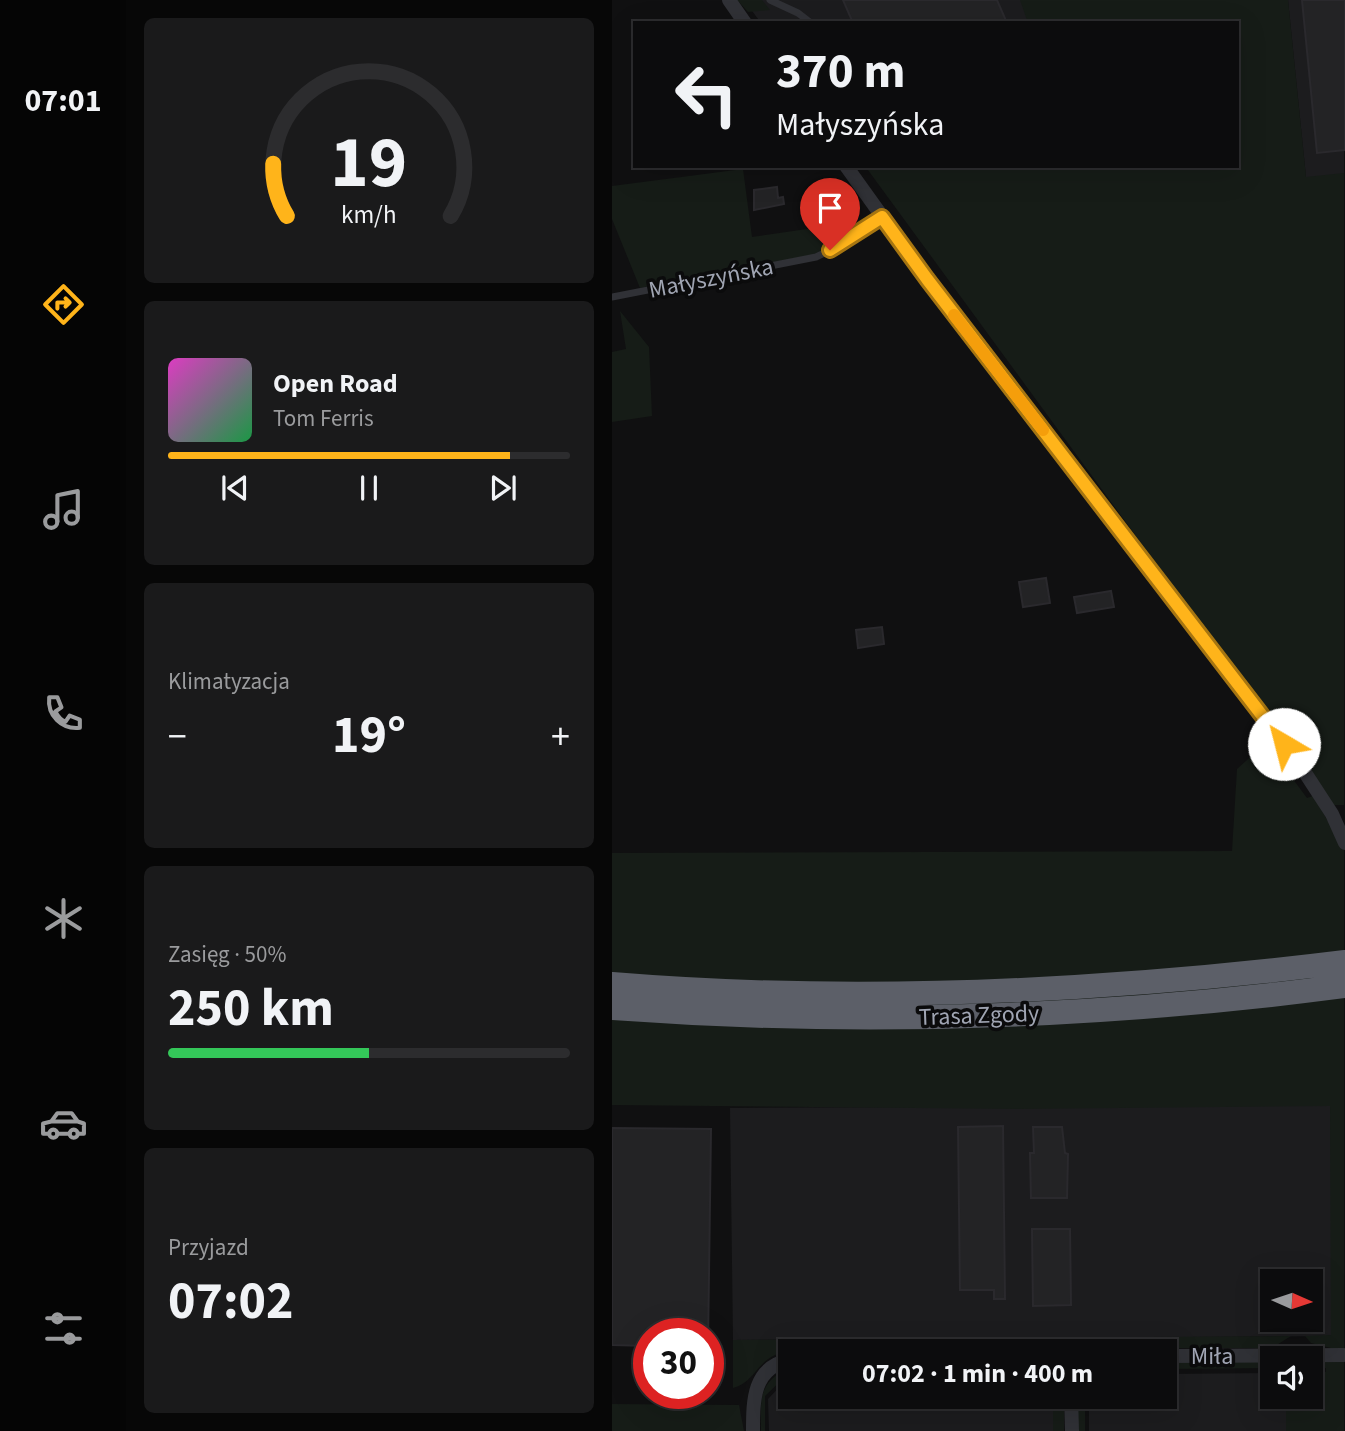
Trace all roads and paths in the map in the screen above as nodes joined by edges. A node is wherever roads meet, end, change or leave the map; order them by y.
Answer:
1 (729, 0) edge
2 (770, 0) edge
3 (744, 21) edge
4 (808, 21) edge
5 (847, 168) edge
6 (882, 217) junction
7 (612, 297) edge
8 (1338, 815) edge
9 (1345, 844) edge
10 (1345, 962) edge
11 (612, 984) edge
12 (1345, 986) edge
13 (612, 1008) edge
14 (1343, 1355) edge
15 (1177, 1356) edge
16 (778, 1365) edge
17 (1072, 1409) edge
18 (753, 1431) edge
19 (1072, 1431) edge

1 - 3 street
2 - 4 lane
5 - 6 street
6 - 7 lane, Małyszyńska
6 - 8 street
8 - 9 street
10 - 11 highway, Trasa Zgody
12 - 13 highway, Trasa Zgody
14 - 15 street, Miła
16 - 18 street
17 - 19 street

